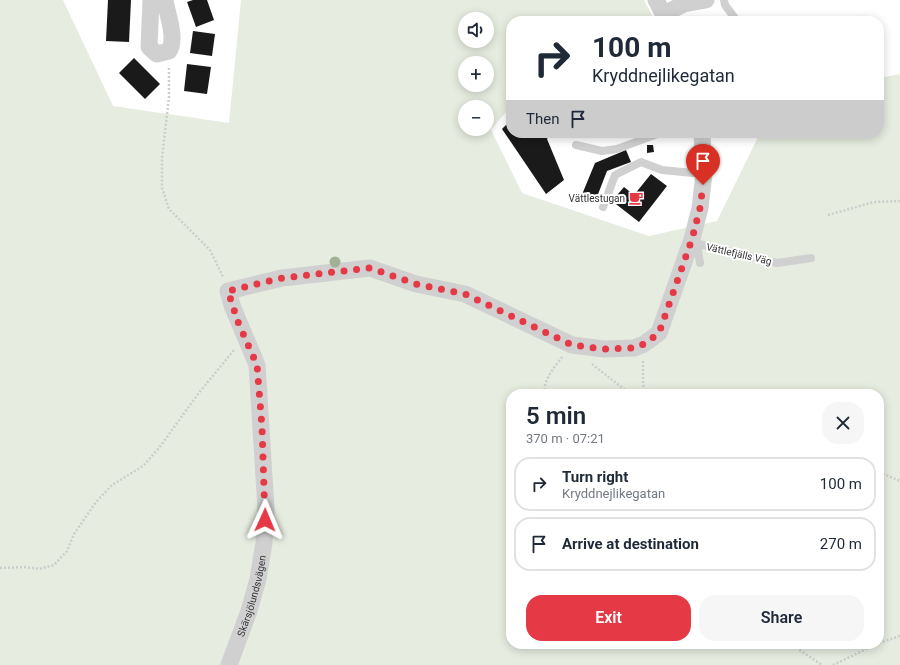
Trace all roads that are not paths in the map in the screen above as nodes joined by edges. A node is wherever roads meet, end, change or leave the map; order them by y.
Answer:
1 (151, 0) edge
2 (165, 0) edge
3 (706, 0) edge
4 (724, 0) edge
5 (662, 12) edge
6 (733, 16) edge
7 (647, 138) edge
8 (702, 138) edge
9 (576, 145) dead end
10 (704, 174) junction
11 (604, 207) dead end
12 (696, 242) junction
13 (811, 258) dead end
14 (700, 263) dead end
15 (229, 665) edge

1 - 2 street
3 - 5 street
4 - 6 lane
7 - 9 lane
8 - 10 street
10 - 11 lane
10 - 12 street
12 - 13 lane, Vättlefjälls Väg
12 - 14 lane
12 - 15 street, Skärsjölundsvägen

